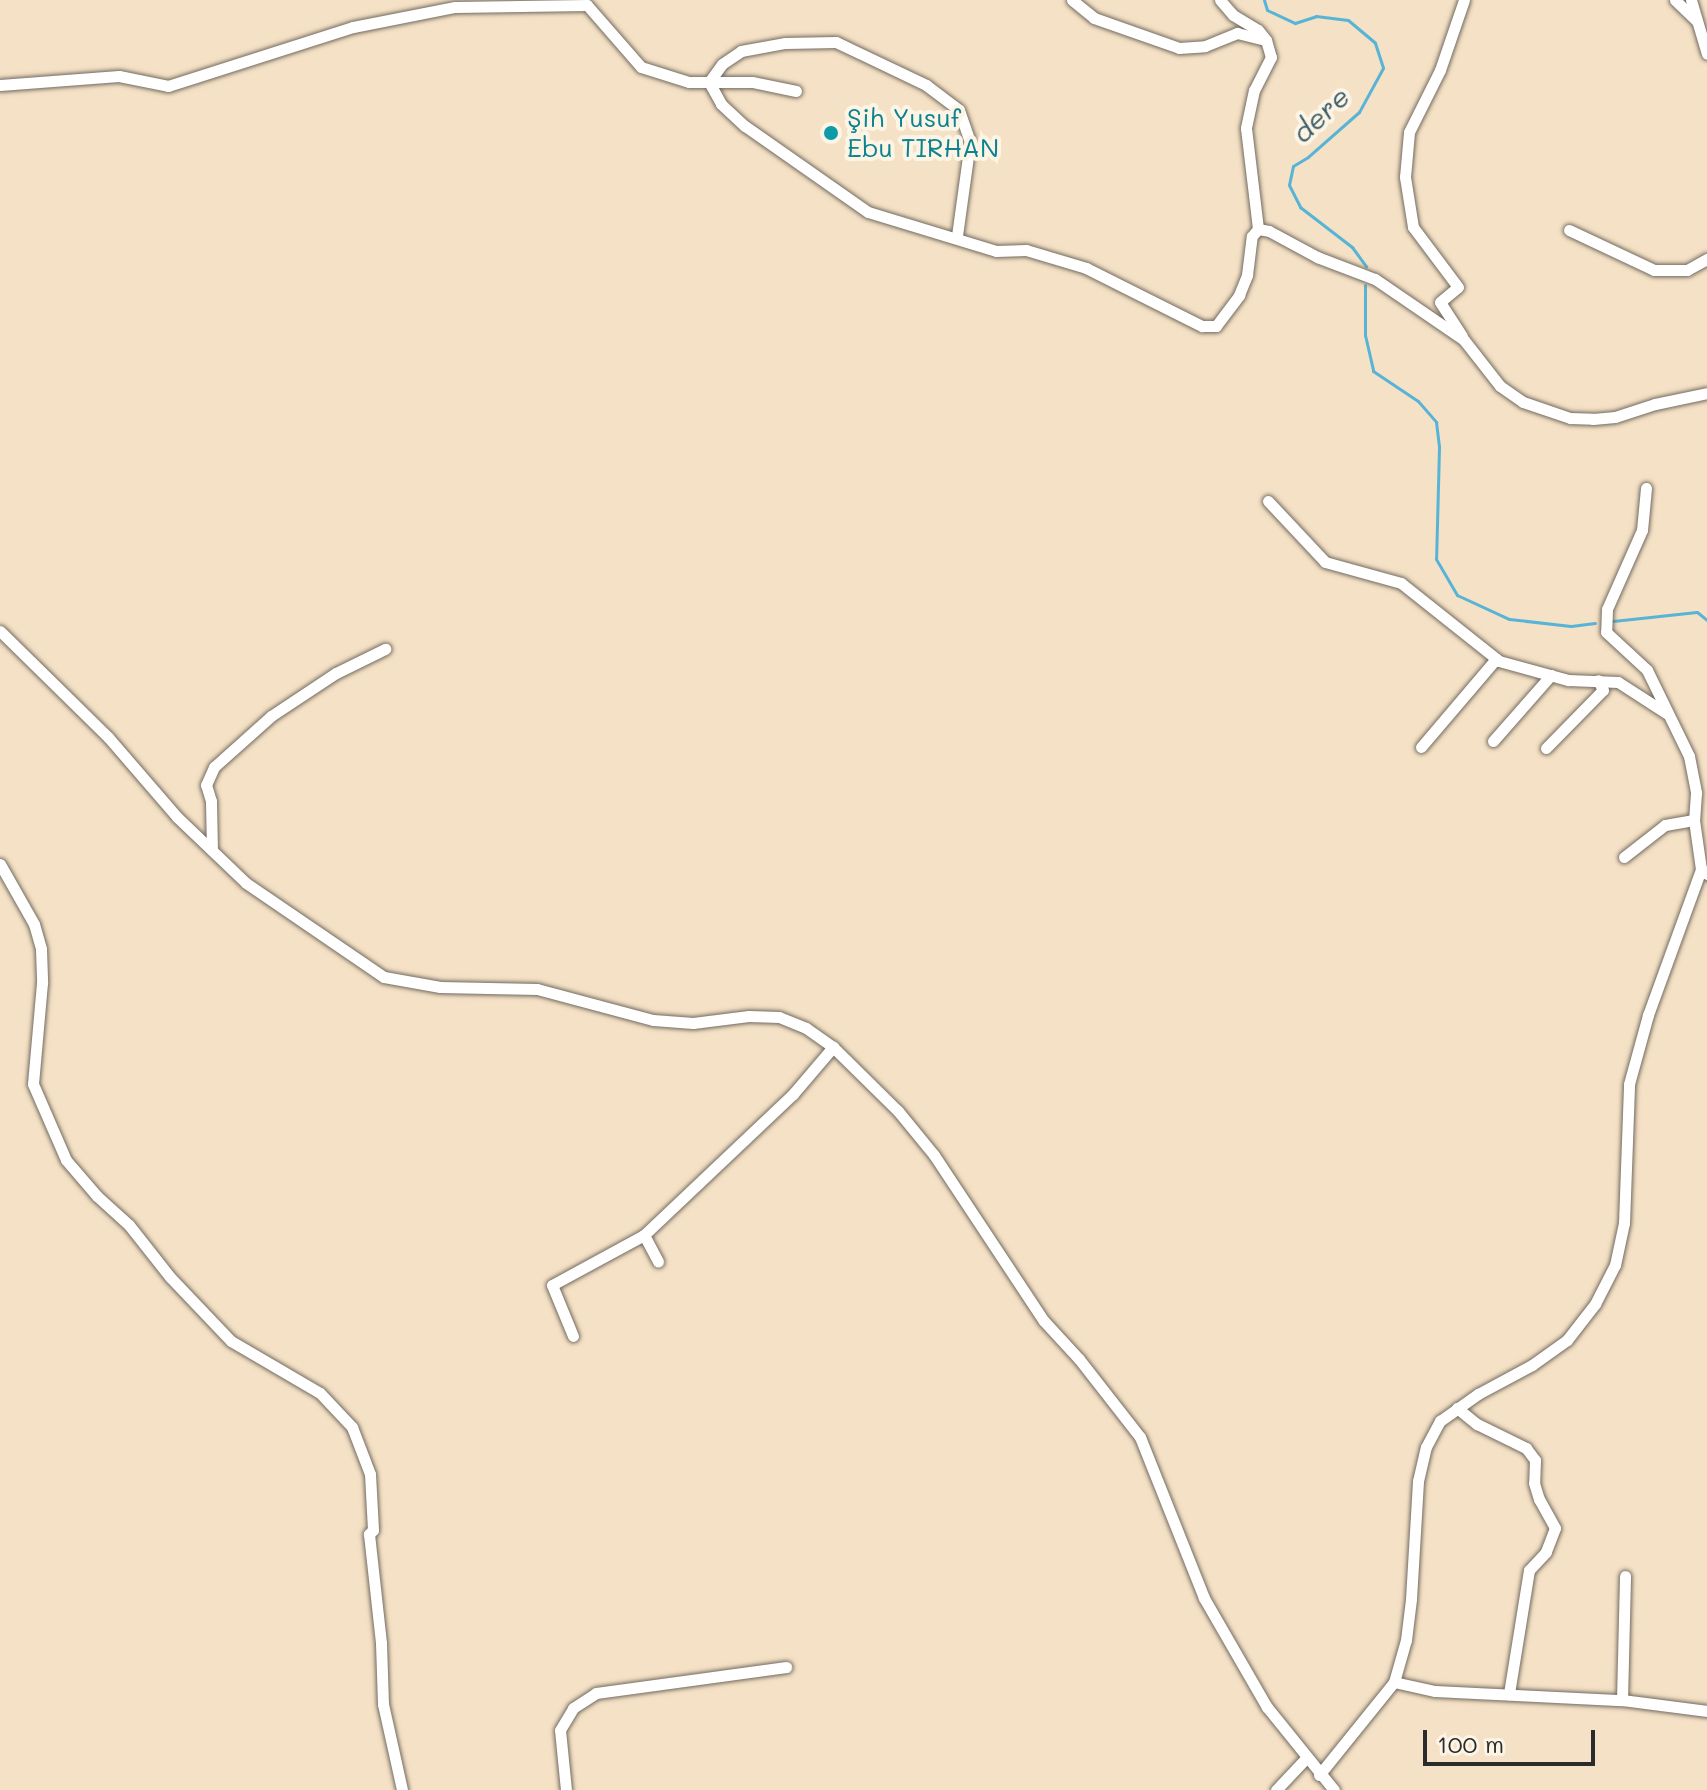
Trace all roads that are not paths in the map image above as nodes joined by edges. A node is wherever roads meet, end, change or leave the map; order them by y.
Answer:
1 (1072, 0) edge
2 (1220, 0) edge
3 (1464, 0) edge
4 (1675, 0) edge
5 (1691, 0) edge
6 (1697, 20) junction
7 (1266, 40) junction
8 (1707, 54) edge
9 (709, 82) junction
10 (0, 85) edge
11 (796, 91) dead end
12 (1258, 229) junction
13 (1569, 230) dead end
14 (957, 236) junction
15 (1707, 259) edge
16 (1464, 340) junction
17 (1707, 393) edge
18 (1646, 488) dead end
19 (1268, 501) dead end
20 (0, 631) edge
21 (385, 649) dead end
22 (1496, 659) junction
23 (1551, 675) junction
24 (1598, 680) junction
25 (1666, 713) junction
26 (1493, 741) dead end
27 (1421, 747) dead end
28 (1546, 748) dead end
29 (1694, 820) junction
30 (1707, 828) edge
31 (1698, 839) junction
32 (212, 850) junction
33 (1624, 857) dead end
34 (0, 864) edge
35 (1704, 872) edge
36 (833, 1047) junction
37 (644, 1235) junction
38 (658, 1261) dead end
39 (573, 1336) dead end
40 (1457, 1408) junction
41 (1625, 1576) dead end
42 (786, 1667) dead end
43 (1394, 1682) junction
44 (1509, 1694) junction
45 (1622, 1700) junction
46 (1707, 1711) edge
47 (1306, 1758) junction
48 (1319, 1775) junction
49 (402, 1790) edge
50 (566, 1790) edge
51 (1276, 1790) edge
52 (1334, 1790) edge

1 - 7 street
2 - 7 street
3 - 16 street
4 - 6 street
5 - 6 street
6 - 8 street
7 - 12 street
9 - 10 street
9 - 11 street
9 - 14 street
9 - 14 street
12 - 14 street
12 - 16 street
13 - 15 street
16 - 17 street
18 - 25 street
19 - 22 street
20 - 32 street
21 - 32 street
22 - 23 street
22 - 27 street
23 - 24 street
23 - 26 street
24 - 25 street
24 - 28 street
25 - 29 street
29 - 31 street
29 - 33 street
30 - 31 street
31 - 35 street
32 - 36 street
34 - 49 street
35 - 40 street
36 - 37 street
36 - 47 street
37 - 38 street
37 - 39 street
40 - 43 street
40 - 44 street
41 - 45 street
42 - 50 street
43 - 44 street
43 - 48 street
44 - 45 street
45 - 46 street
47 - 48 street
47 - 51 street
48 - 52 street

